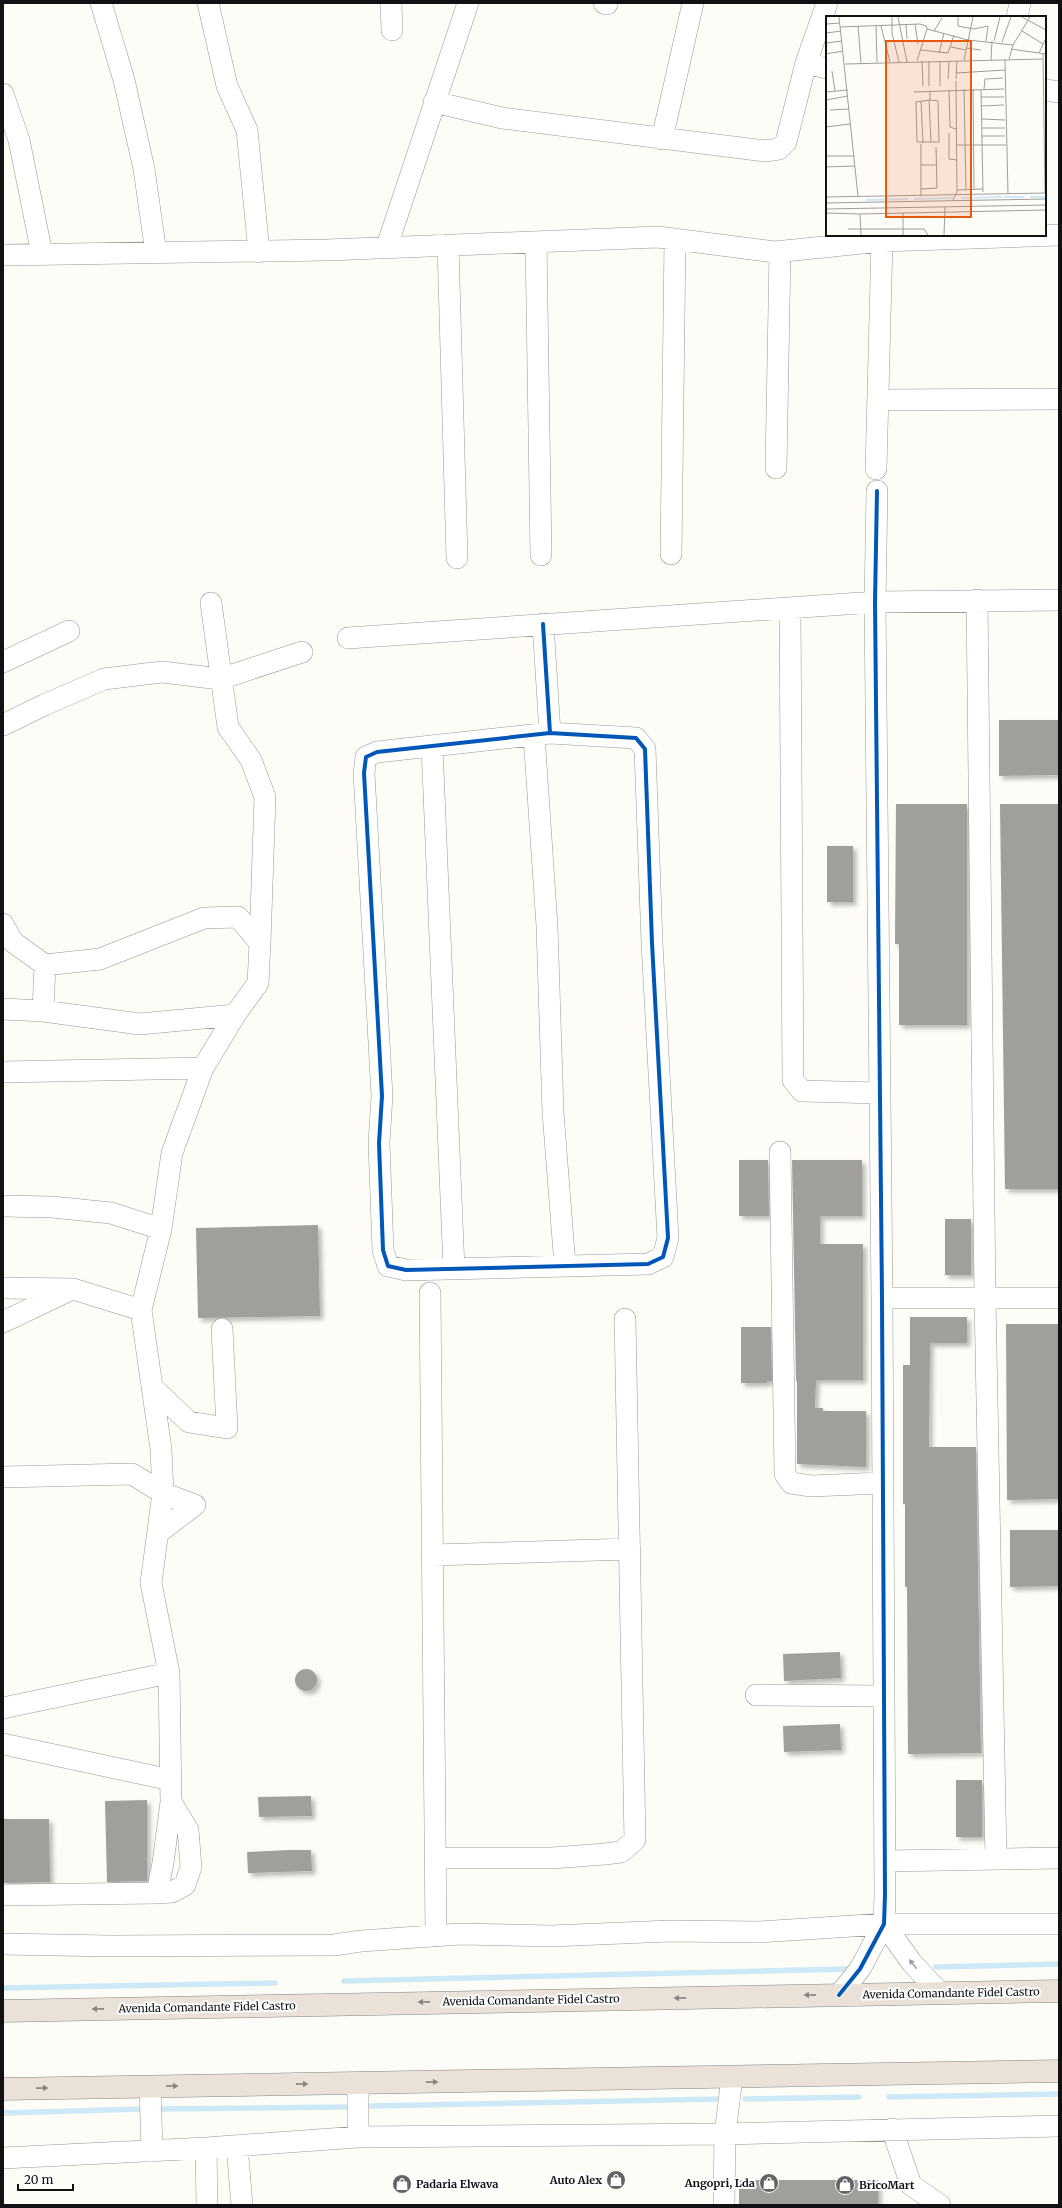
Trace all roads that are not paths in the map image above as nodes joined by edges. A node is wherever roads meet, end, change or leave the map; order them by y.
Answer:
1 (101, 3) edge
2 (208, 3) edge
3 (391, 3) edge
4 (468, 3) edge
5 (693, 3) edge
6 (827, 3) edge
7 (1020, 3) edge
8 (1017, 16) edge
9 (392, 30) dead end
10 (806, 63) junction
11 (826, 68) edge
12 (1046, 90) edge
13 (1059, 92) edge
14 (3, 94) edge
15 (434, 102) junction
16 (662, 139) junction
17 (1059, 236) edge
18 (978, 237) edge
19 (675, 239) junction
20 (882, 241) junction
21 (536, 242) junction
22 (448, 245) junction
23 (387, 246) junction
24 (259, 252) junction
25 (780, 252) junction
26 (156, 253) junction
27 (42, 254) junction
28 (3, 256) edge
29 (1059, 399) edge
30 (878, 400) junction
31 (776, 468) dead end
32 (876, 469) dead end
33 (877, 491) dead end
34 (671, 554) dead end
35 (541, 555) dead end
36 (457, 558) dead end
37 (977, 600) junction
38 (1059, 600) edge
39 (875, 602) junction
40 (211, 603) dead end
41 (790, 608) junction
42 (543, 624) junction
43 (69, 631) dead end
44 (348, 638) dead end
45 (302, 652) dead end
46 (3, 662) edge
47 (220, 679) junction
48 (3, 726) edge
49 (542, 734) junction
50 (432, 746) junction
51 (3, 924) edge
52 (260, 943) junction
53 (45, 966) junction
54 (3, 1009) edge
55 (43, 1011) junction
56 (235, 1015) junction
57 (203, 1068) junction
58 (3, 1072) edge
59 (880, 1093) junction
60 (780, 1152) dead end
61 (3, 1206) edge
62 (161, 1229) junction
63 (565, 1266) junction
64 (454, 1269) junction
65 (3, 1288) edge
66 (73, 1289) junction
67 (430, 1293) dead end
68 (882, 1298) junction
69 (985, 1298) junction
70 (1059, 1298) edge
71 (141, 1310) junction
72 (625, 1319) dead end
73 (3, 1322) edge
74 (222, 1329) dead end
75 (152, 1387) junction
76 (161, 1449) junction
77 (132, 1474) junction
78 (3, 1476) edge
79 (882, 1483) junction
80 (163, 1493) junction
81 (158, 1533) junction
82 (630, 1549) junction
83 (433, 1555) junction
84 (170, 1674) junction
85 (756, 1696) dead end
86 (883, 1696) junction
87 (3, 1708) edge
88 (3, 1744) edge
89 (171, 1780) junction
90 (171, 1802) junction
91 (436, 1858) junction
92 (1059, 1858) edge
93 (996, 1859) junction
94 (885, 1861) junction
95 (157, 1894) junction
96 (3, 1895) edge
97 (884, 1924) junction
98 (1059, 1924) edge
99 (436, 1936) junction
100 (3, 1944) edge
101 (1059, 1990) edge
102 (940, 1992) junction
103 (839, 1995) junction
104 (3, 2011) edge
105 (1059, 2071) edge
106 (732, 2077) junction
107 (358, 2083) junction
108 (150, 2087) junction
109 (3, 2089) edge
110 (1059, 2126) edge
111 (892, 2129) junction
112 (725, 2134) junction
113 (358, 2137) junction
114 (237, 2146) junction
115 (206, 2148) junction
116 (152, 2151) junction
117 (3, 2158) edge
118 (208, 2205) edge
119 (242, 2205) edge
120 (724, 2205) edge
121 (940, 2205) edge

1 - 26 street
2 - 24 street
3 - 9 street
4 - 15 street
5 - 16 street
6 - 10 street
7 - 8 street
10 - 11 street
10 - 16 street
12 - 13 street
14 - 27 street
15 - 16 street
15 - 23 street
17 - 18 street
18 - 20 street
19 - 21 street
19 - 25 street
19 - 34 street
20 - 25 street
20 - 30 street
21 - 22 street
21 - 35 street
22 - 23 street
22 - 36 street
23 - 24 street
24 - 26 street
25 - 31 street
26 - 27 street
27 - 28 street
29 - 30 street
30 - 32 street
33 - 39 street
37 - 38 street
37 - 39 street
37 - 69 street
39 - 41 street
39 - 59 street
40 - 47 street
41 - 42 street
41 - 59 street
42 - 44 street
42 - 49 street
43 - 46 street
45 - 47 street
47 - 48 street
47 - 52 street
49 - 50 street
49 - 63 street
49 - 63 street
50 - 64 street
50 - 64 street
51 - 53 street
52 - 53 street
52 - 56 street
53 - 55 street
54 - 55 street
55 - 56 street
56 - 57 street
57 - 58 street
57 - 62 street
59 - 68 street
60 - 79 street
61 - 62 street
62 - 71 street
63 - 64 street
65 - 66 street
66 - 71 street
66 - 73 street
67 - 83 street
68 - 69 street
68 - 79 street
69 - 70 street
69 - 93 street
71 - 75 street
72 - 82 street
74 - 75 street
75 - 76 street
76 - 77 street
76 - 80 street
77 - 78 street
77 - 80 street
79 - 86 street
80 - 81 street
80 - 81 street
81 - 84 street
82 - 83 street
82 - 91 street
83 - 91 street
84 - 87 street
84 - 89 street
85 - 86 street
86 - 94 street
88 - 89 street
89 - 90 street
90 - 95 street
90 - 95 street
91 - 99 street
92 - 93 street
93 - 94 street
94 - 97 street
95 - 96 street
97 - 98 street
97 - 99 street
102 -> 97 street
97 - 103 street
99 - 100 street
101 - 102 highway, Avenida Comandante Fidel Castro
102 - 103 highway, Avenida Comandante Fidel Castro
103 -> 104 highway, Avenida Comandante Fidel Castro
105 - 106 highway
107 -> 106 highway
106 - 112 street
108 -> 107 highway
107 - 113 street
109 -> 108 highway
108 - 116 street
110 - 111 street
111 - 112 street
111 - 121 street
112 - 113 street
112 - 120 street
113 - 114 street
114 - 115 street
114 - 119 street
115 - 116 street
115 - 118 street
116 - 117 street

